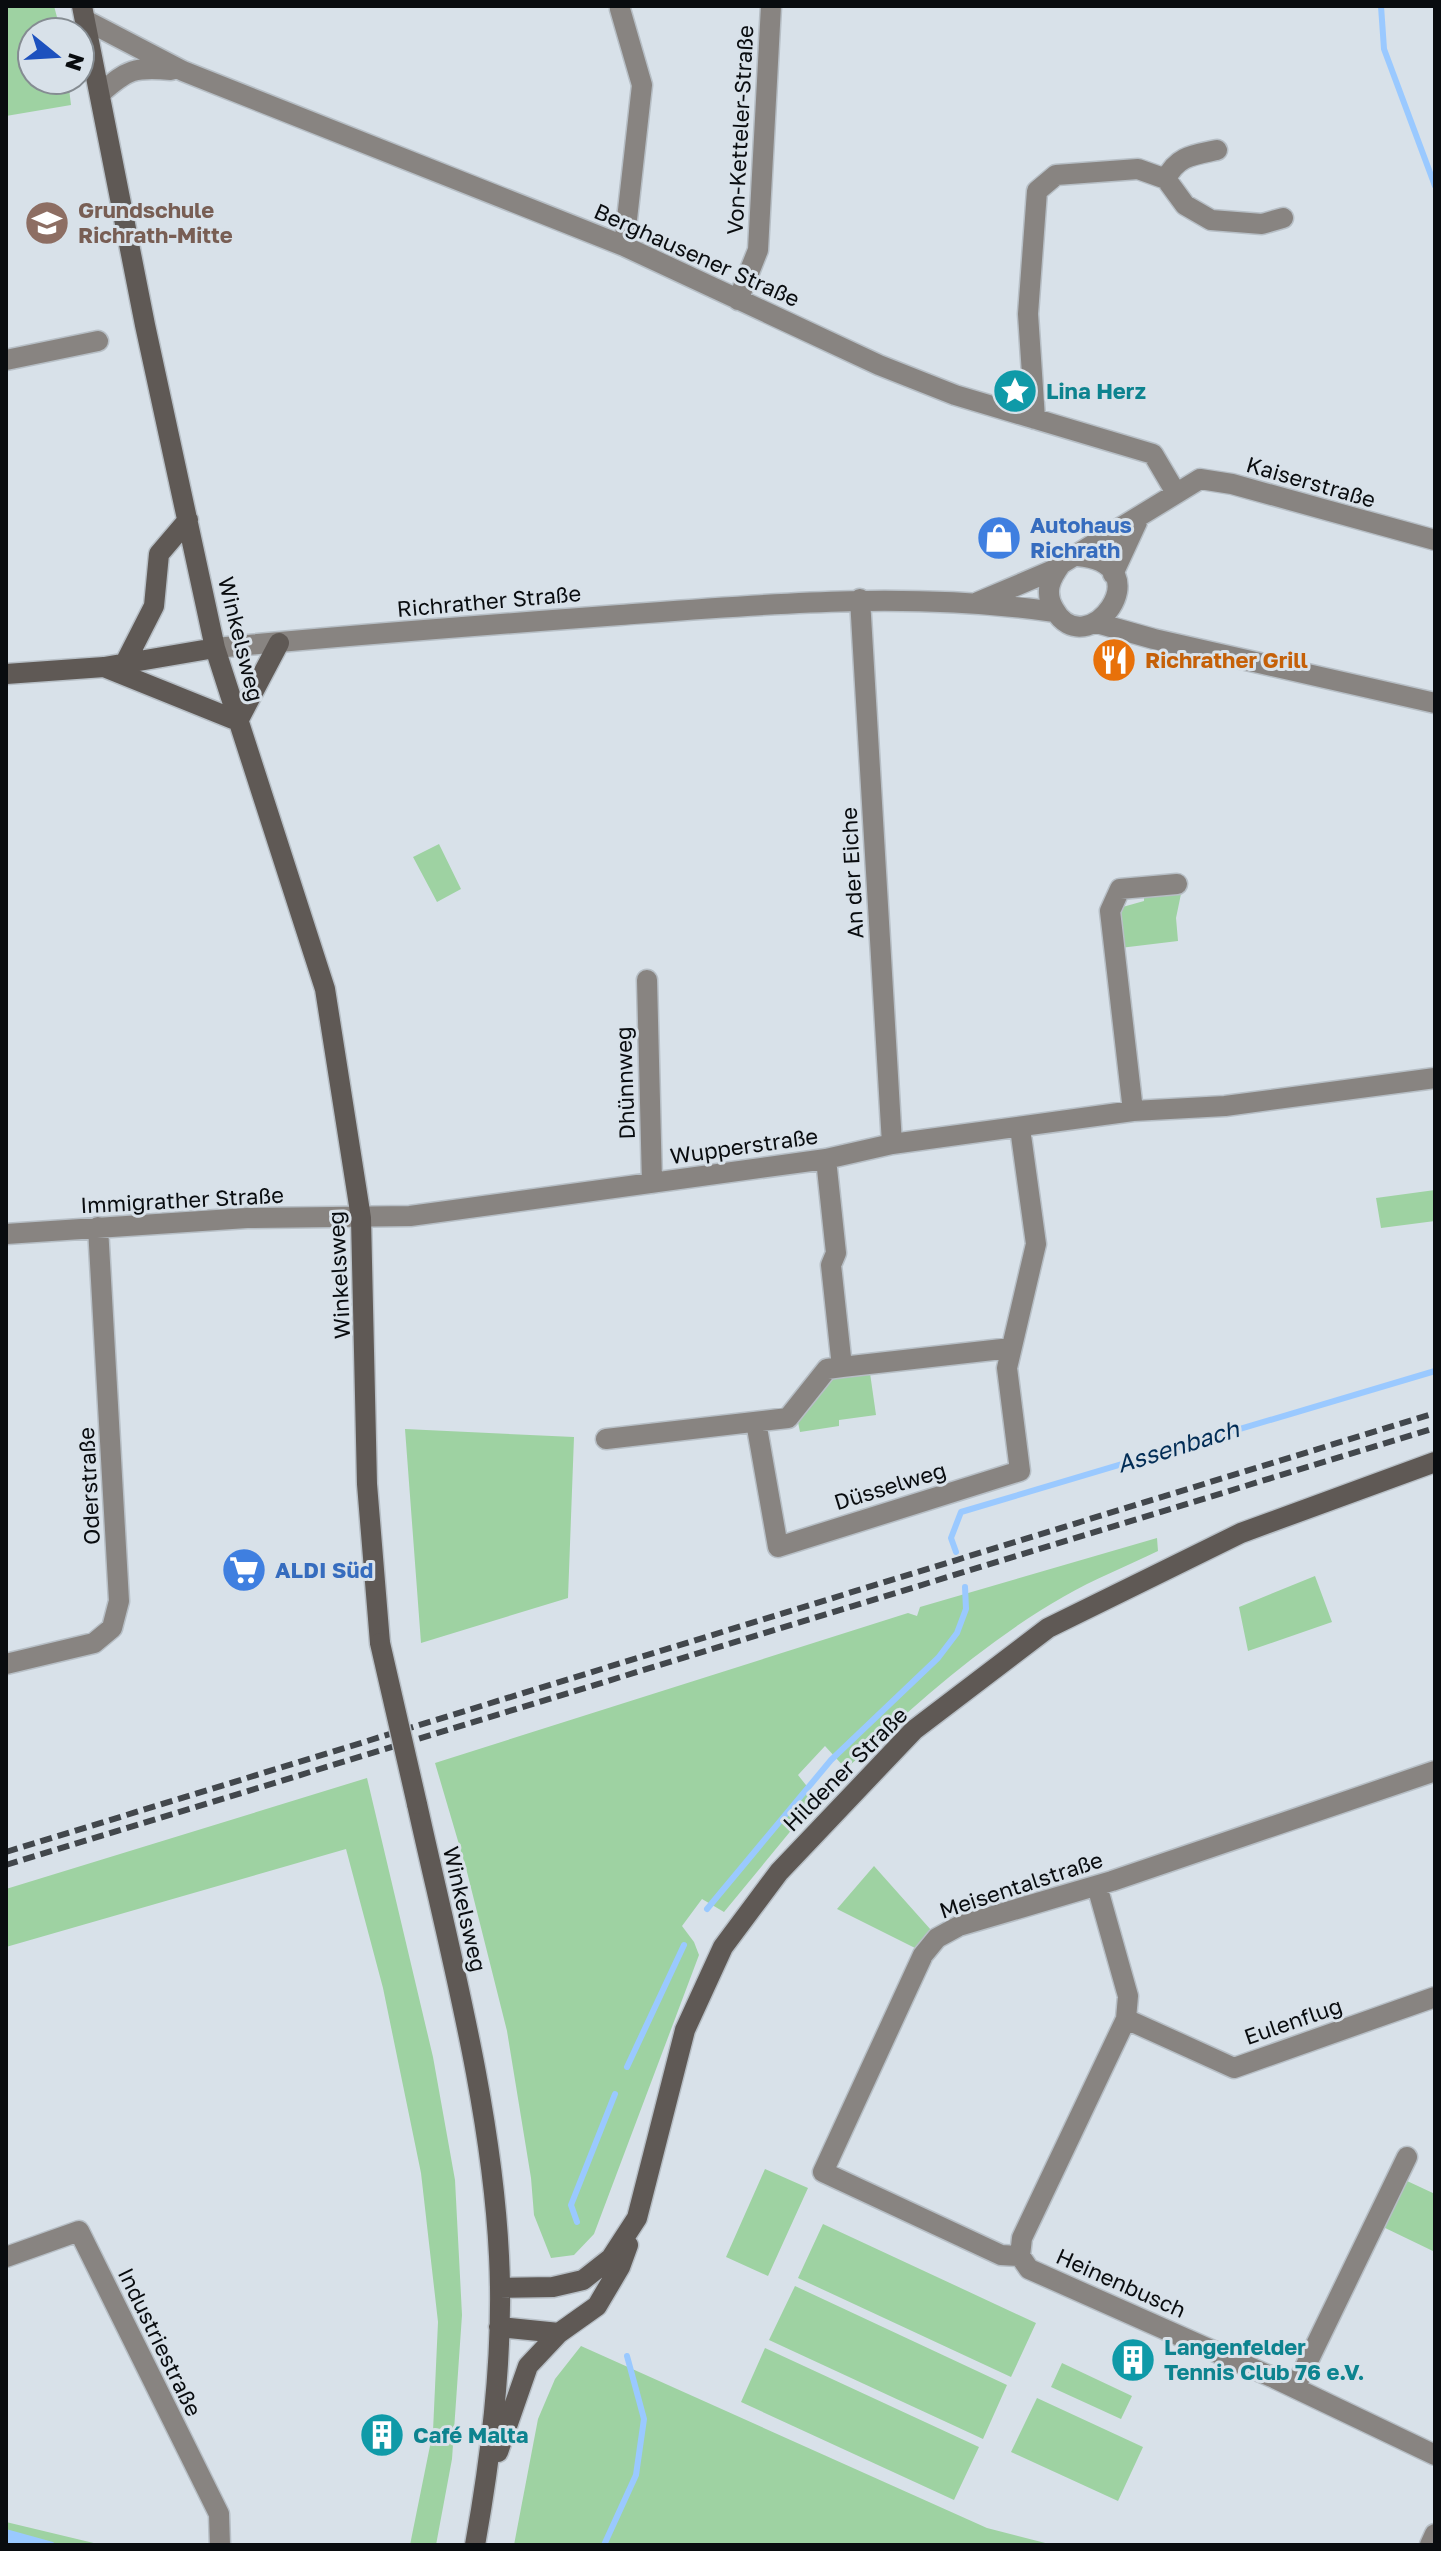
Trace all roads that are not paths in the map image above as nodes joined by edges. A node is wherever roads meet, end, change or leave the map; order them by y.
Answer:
1 (771, 6) edge
2 (620, 9) dead end
3 (85, 14) edge
4 (183, 71) junction
5 (101, 93) junction
6 (1217, 150) dead end
7 (1166, 179) junction
8 (1283, 218) dead end
9 (624, 246) junction
10 (738, 300) junction
11 (98, 341) dead end
12 (6, 360) edge
13 (1035, 419) junction
14 (1176, 493) junction
15 (1141, 515) junction
16 (188, 520) junction
17 (1435, 540) edge
18 (1078, 556) junction
19 (1058, 568) junction
20 (1113, 574) junction
21 (860, 599) junction
22 (978, 602) junction
23 (1055, 612) junction
24 (1097, 623) junction
25 (279, 643) junction
26 (215, 648) junction
27 (125, 663) junction
28 (104, 667) junction
29 (6, 674) edge
30 (1435, 703) edge
31 (238, 721) junction
32 (1177, 884) dead end
33 (647, 980) dead end
34 (1435, 1078) edge
35 (1133, 1111) junction
36 (1020, 1128) junction
37 (892, 1144) junction
38 (826, 1159) junction
39 (652, 1183) junction
40 (361, 1218) junction
41 (98, 1227) junction
42 (6, 1234) edge
43 (1011, 1348) junction
44 (842, 1367) junction
45 (756, 1422) junction
46 (606, 1439) dead end
47 (1435, 1462) edge
48 (6, 1664) edge
49 (1435, 1771) edge
50 (1097, 1886) junction
51 (1435, 1997) edge
52 (1126, 2019) junction
53 (1407, 2157) dead end
54 (637, 2218) junction
55 (1020, 2256) junction
56 (6, 2257) edge
57 (500, 2288) junction
58 (499, 2327) junction
59 (559, 2333) junction
60 (1295, 2388) junction
61 (1435, 2455) edge
62 (485, 2494) junction
63 (1435, 2534) edge
64 (220, 2545) edge
65 (475, 2545) edge
66 (1430, 2545) edge

1 - 10 street, Von-Ketteler-Straße
2 - 9 street
3 - 4 street, Berghausener Straße
3 - 5 main road, Winkelsweg
4 - 5 street, Berghausener Straße
4 - 9 street, Berghausener Straße
5 - 16 main road, Winkelsweg
6 - 7 street
7 - 8 street
7 - 13 street
9 - 10 street, Berghausener Straße
10 - 13 street, Berghausener Straße
11 - 12 street
13 - 14 street, Berghausener Straße
14 - 15 street
14 - 17 street, Kaiserstraße
15 - 18 street
15 - 20 street
16 - 26 main road, Winkelsweg
16 - 27 main road
18 - 19 street
18 - 20 street
19 - 22 street, Richrather Straße
19 - 23 street
20 - 24 street
21 - 22 street, Richrather Straße
21 - 25 street, Richrather Straße
21 - 37 street, An der Eiche
22 - 23 street, Richrather Straße
23 - 24 street
24 - 30 street
25 - 26 street, Richrather Straße
25 - 31 main road
26 - 27 main road, Richrather Straße
26 - 31 main road, Winkelsweg
27 - 28 main road, Richrather Straße
28 - 29 main road, Richrather Straße
28 - 31 main road
31 - 40 main road, Winkelsweg
32 - 35 street
33 - 39 street, Dhünnweg
34 - 35 street, Wupperstraße
35 - 36 street, Wupperstraße
36 - 37 street, Wupperstraße
36 - 43 street, Düsselweg
37 - 38 street, Wupperstraße
38 - 39 street, Wupperstraße
38 - 44 street
39 - 40 street, Wupperstraße
40 - 41 street, Immigrather Straße
40 - 57 main road, Winkelsweg, bridge
41 - 42 street, Immigrather Straße
41 - 48 street, Oderstraße
43 - 44 street
43 - 45 street, Düsselweg
44 - 45 street
45 - 46 street
47 - 54 main road, Hildener Straße
49 - 50 street, Meisentalstraße
50 - 52 street
50 - 55 street, Meisentalstraße
51 - 52 street, Eulenflug
52 - 55 street
53 - 60 street
54 - 57 main road, Hildener Straße
54 - 59 main road
55 - 60 street, Heinenbusch
56 - 64 street, Industriestraße
57 - 58 main road, Winkelsweg
58 - 59 main road
58 - 62 main road, Winkelsweg
59 - 62 main road
60 - 61 street, Heinenbusch
62 - 65 main road, Winkelsweg
63 - 66 street

